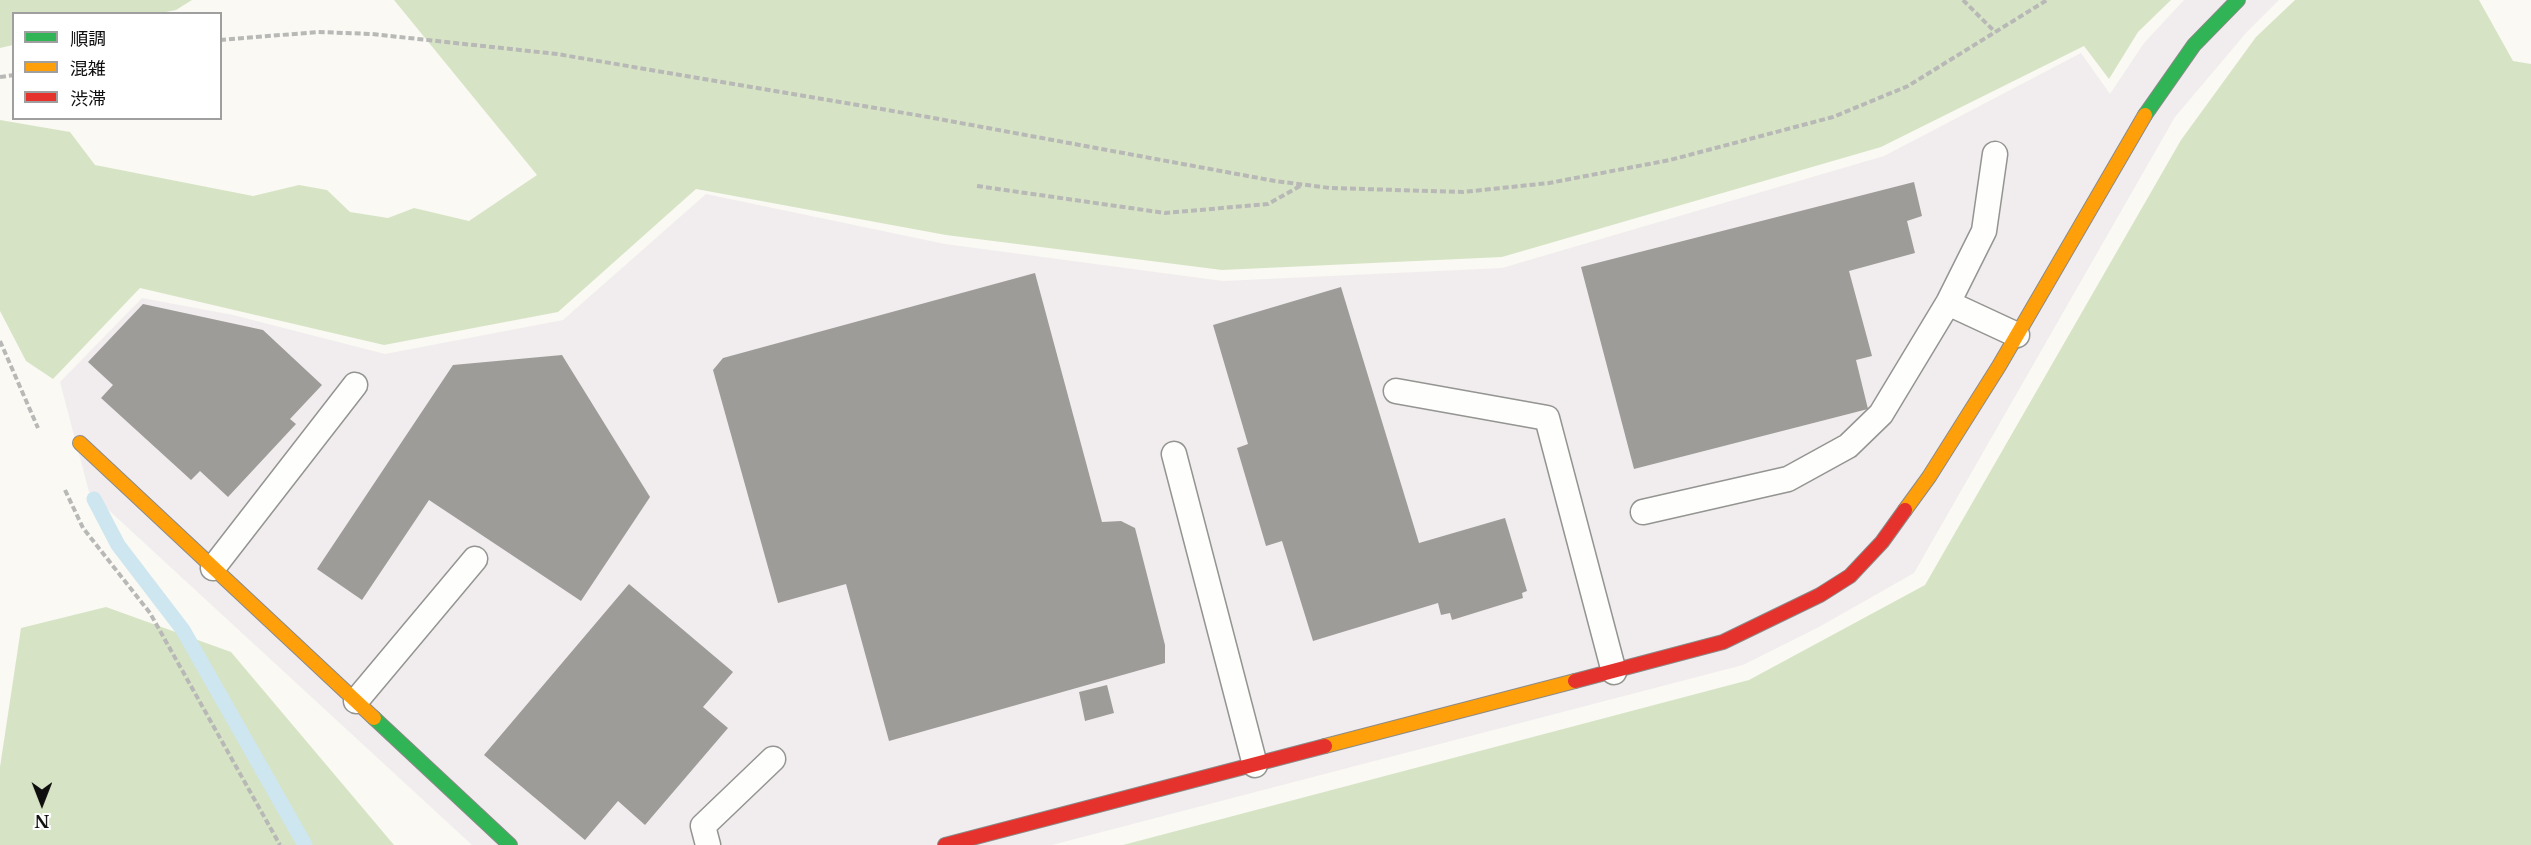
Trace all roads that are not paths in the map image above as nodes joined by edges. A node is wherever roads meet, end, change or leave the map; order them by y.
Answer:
1 (2238, 0) edge
2 (1995, 154) dead end
3 (1948, 303) junction
4 (2017, 335) junction
5 (355, 385) dead end
6 (1396, 391) dead end
7 (80, 443) dead end
8 (1173, 454) dead end
9 (1642, 512) dead end
10 (476, 559) dead end
11 (213, 568) junction
12 (1614, 672) junction
13 (356, 701) junction
14 (772, 759) dead end
15 (1255, 765) junction
16 (510, 845) edge
17 (708, 845) edge
18 (945, 845) edge

1 - 4 street
2 - 3 lane
3 - 4 lane
3 - 9 lane
4 - 12 street
5 - 11 lane
6 - 12 lane
7 - 11 street
8 - 15 lane
10 - 13 lane
11 - 13 street
12 - 15 street
13 - 16 street
14 - 17 lane
15 - 18 street

